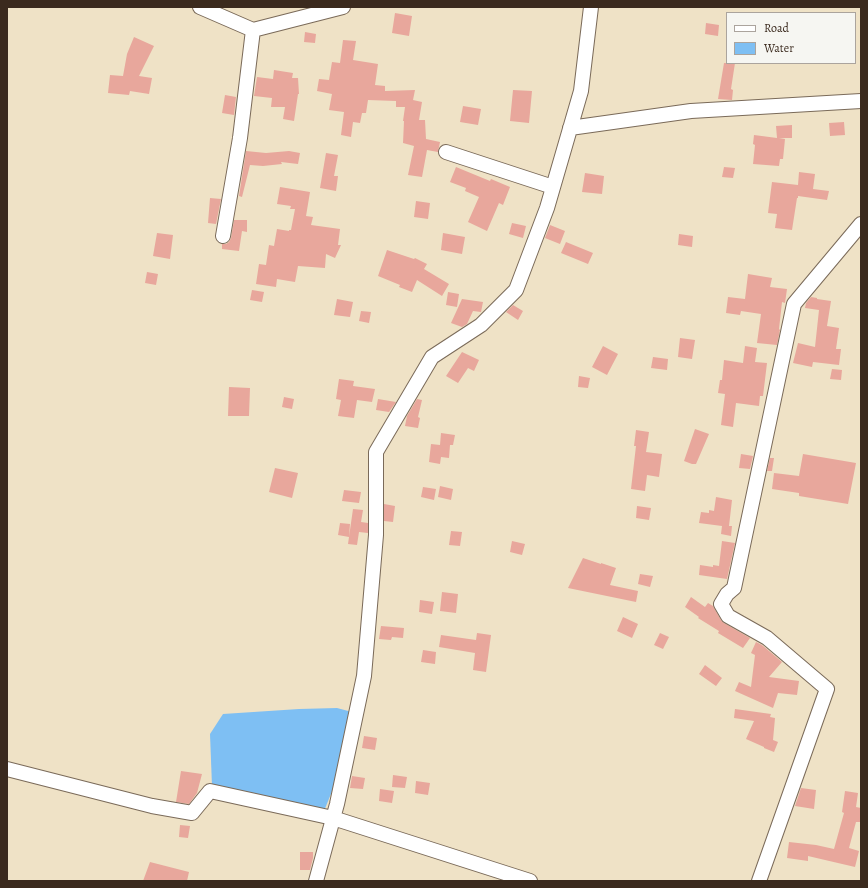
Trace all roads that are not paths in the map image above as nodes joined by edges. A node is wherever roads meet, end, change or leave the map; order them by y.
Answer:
1 (200, 7) edge
2 (343, 7) edge
3 (591, 7) edge
4 (325, 9) edge
5 (227, 13) edge
6 (252, 30) junction
7 (859, 105) edge
8 (570, 128) junction
9 (446, 152) dead end
10 (553, 187) junction
11 (861, 224) edge
12 (223, 236) dead end
13 (7, 769) edge
14 (333, 818) junction
15 (316, 881) edge
16 (530, 881) edge
17 (759, 881) edge

1 - 5 street
2 - 4 street
3 - 8 street
4 - 6 street
5 - 6 street
6 - 12 street
7 - 8 street
8 - 10 street
9 - 10 street
10 - 14 street
11 - 17 street
13 - 14 street
14 - 15 street
14 - 16 street

